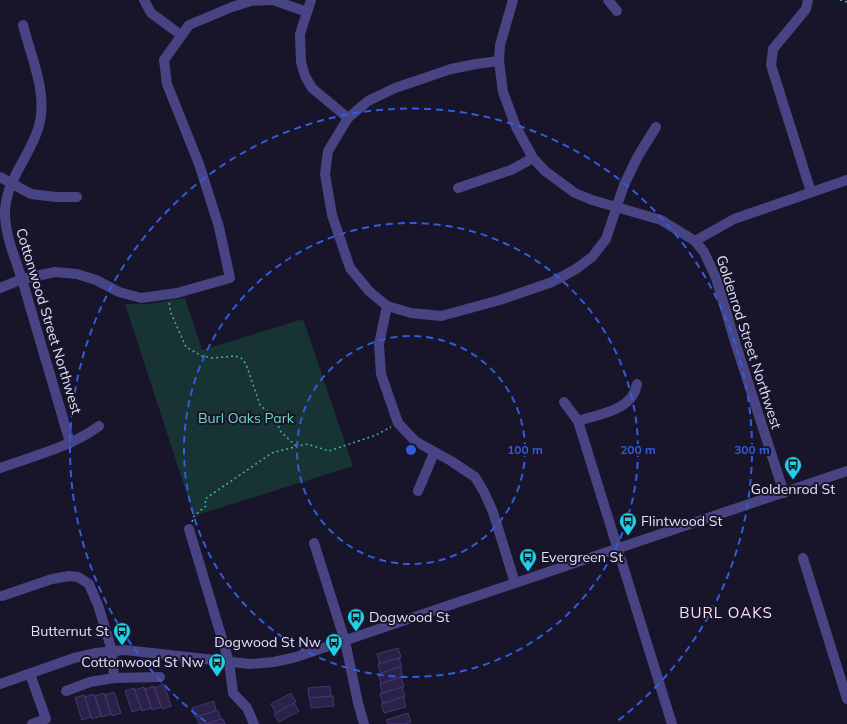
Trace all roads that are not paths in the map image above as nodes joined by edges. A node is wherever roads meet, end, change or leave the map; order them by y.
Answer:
1 (144, 0) edge
2 (272, 0) edge
3 (312, 0) edge
4 (513, 0) edge
5 (608, 0) edge
6 (808, 0) edge
7 (617, 11) dead end
8 (307, 12) junction
9 (23, 25) dead end
10 (181, 35) junction
11 (499, 61) junction
12 (348, 118) junction
13 (656, 127) dead end
14 (533, 158) junction
15 (0, 177) edge
16 (847, 180) edge
17 (11, 182) junction
18 (458, 188) dead end
19 (811, 192) junction
20 (77, 197) dead end
21 (617, 208) junction
22 (695, 241) junction
23 (22, 279) junction
24 (0, 288) edge
25 (387, 306) junction
26 (637, 384) dead end
27 (564, 402) dead end
28 (578, 421) junction
29 (100, 426) dead end
30 (70, 443) junction
31 (434, 452) junction
32 (0, 468) edge
33 (847, 471) edge
34 (418, 491) dead end
35 (784, 493) junction
36 (189, 529) road end
37 (314, 543) dead end
38 (617, 549) junction
39 (803, 558) dead end
40 (515, 583) junction
41 (2, 596) dead end
42 (345, 641) junction
43 (112, 651) junction
44 (229, 662) junction
45 (30, 674) junction
46 (160, 677) dead end
47 (114, 678) junction
48 (0, 684) edge
49 (66, 691) dead end
50 (847, 699) edge
51 (32, 724) edge
52 (254, 724) edge
53 (364, 724) edge
54 (672, 724) edge

1 - 10 street
2 - 8 street
2 - 10 street
3 - 8 street
4 - 11 street, Goldenrod Street Northwest
5 - 7 street
6 - 19 street
8 - 12 street
9 - 17 street, Cottonwood Street Northwest
10 - 23 street
11 - 12 street
11 - 14 street, Goldenrod Street Northwest
12 - 25 street
13 - 21 street
14 - 18 street
14 - 21 street, Goldenrod Street Northwest
15 - 17 street
16 - 19 street
17 - 20 street
17 - 23 street, Cottonwood Street Northwest
19 - 22 street
21 - 22 street, Goldenrod Street Northwest
21 - 25 street
22 - 35 street, Goldenrod Street Northwest
23 - 24 street
23 - 30 street, Cottonwood Street Northwest
25 - 31 street
26 - 28 street
27 - 28 street
28 - 38 street
29 - 30 street
30 - 32 street
31 - 34 street
31 - 40 street
33 - 35 street
35 - 38 street
36 - 44 street
37 - 42 street
38 - 40 street
38 - 54 street
39 - 50 street
40 - 42 street
41 - 43 street
42 - 44 street
42 - 53 street
43 - 44 street
43 - 45 street
43 - 47 street
44 - 52 street
45 - 48 street
45 - 51 street
46 - 47 street
47 - 49 street

